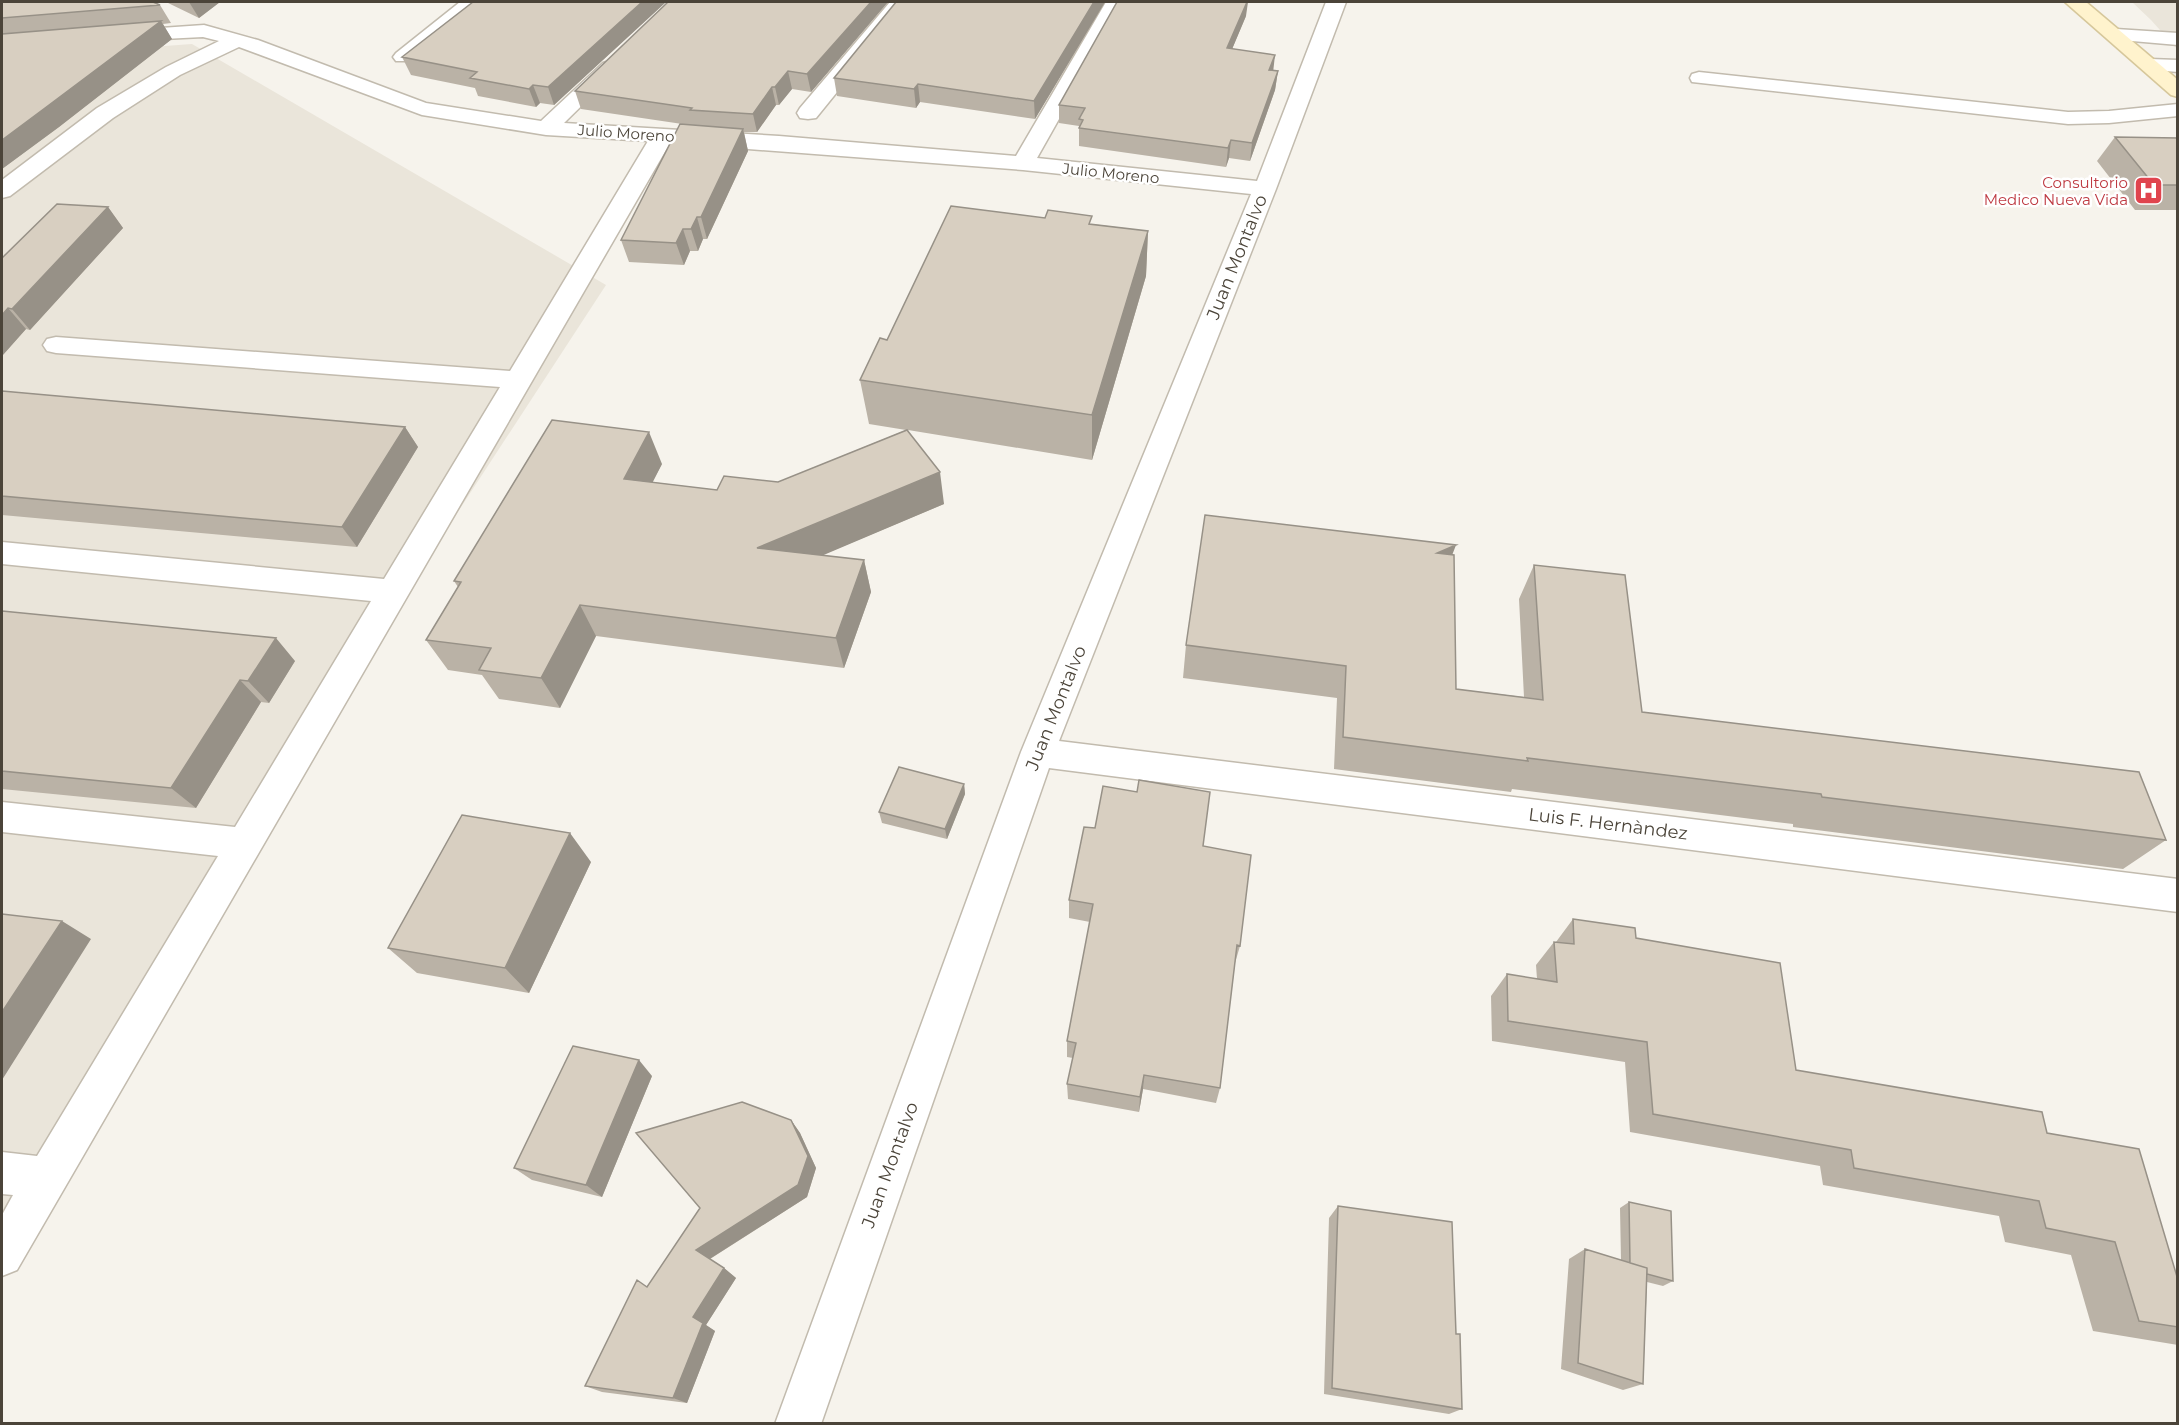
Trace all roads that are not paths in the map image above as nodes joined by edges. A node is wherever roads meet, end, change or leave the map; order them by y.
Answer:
1 (471, 2) edge
2 (900, 2) edge
3 (1115, 2) edge
4 (1336, 2) edge
5 (2075, 2) edge
6 (167, 11) dead end
7 (204, 31) junction
8 (2116, 35) junction
9 (107, 36) edge
10 (2178, 39) edge
11 (238, 40) junction
12 (628, 50) edge
13 (404, 57) edge
14 (2150, 65) junction
15 (2178, 66) edge
16 (1699, 78) dead end
17 (2178, 92) edge
18 (2178, 110) edge
19 (808, 113) dead end
20 (546, 128) junction
21 (663, 135) junction
22 (1023, 163) junction
23 (1265, 189) junction
24 (2, 191) edge
25 (56, 345) dead end
26 (518, 380) junction
27 (2, 553) edge
28 (394, 592) junction
29 (1038, 752) junction
30 (2, 817) edge
31 (244, 844) junction
32 (2178, 896) edge
33 (2, 1173) edge
34 (47, 1178) junction
35 (2, 1255) edge
36 (798, 1424) edge

1 - 13 street
2 - 19 street
3 - 22 street
4 - 23 street, Juan Montalvo
5 - 8 main road
6 - 7 street
7 - 9 street, Julio Moreno
7 - 11 street, Julio Moreno
8 - 10 street
8 - 14 main road
11 - 20 street, Julio Moreno
11 - 24 street
12 - 20 street
14 - 15 street
14 - 17 main road
16 - 18 lane
20 - 21 street, Julio Moreno
21 - 22 street, Julio Moreno
21 - 26 street
22 - 23 street, Julio Moreno
23 - 29 street, Juan Montalvo
25 - 26 street
26 - 28 street
27 - 28 street
28 - 31 street
29 - 32 street, Luis F. Hernàndez
29 - 36 street, Juan Montalvo
30 - 31 street
31 - 34 street
33 - 34 street
34 - 35 street

